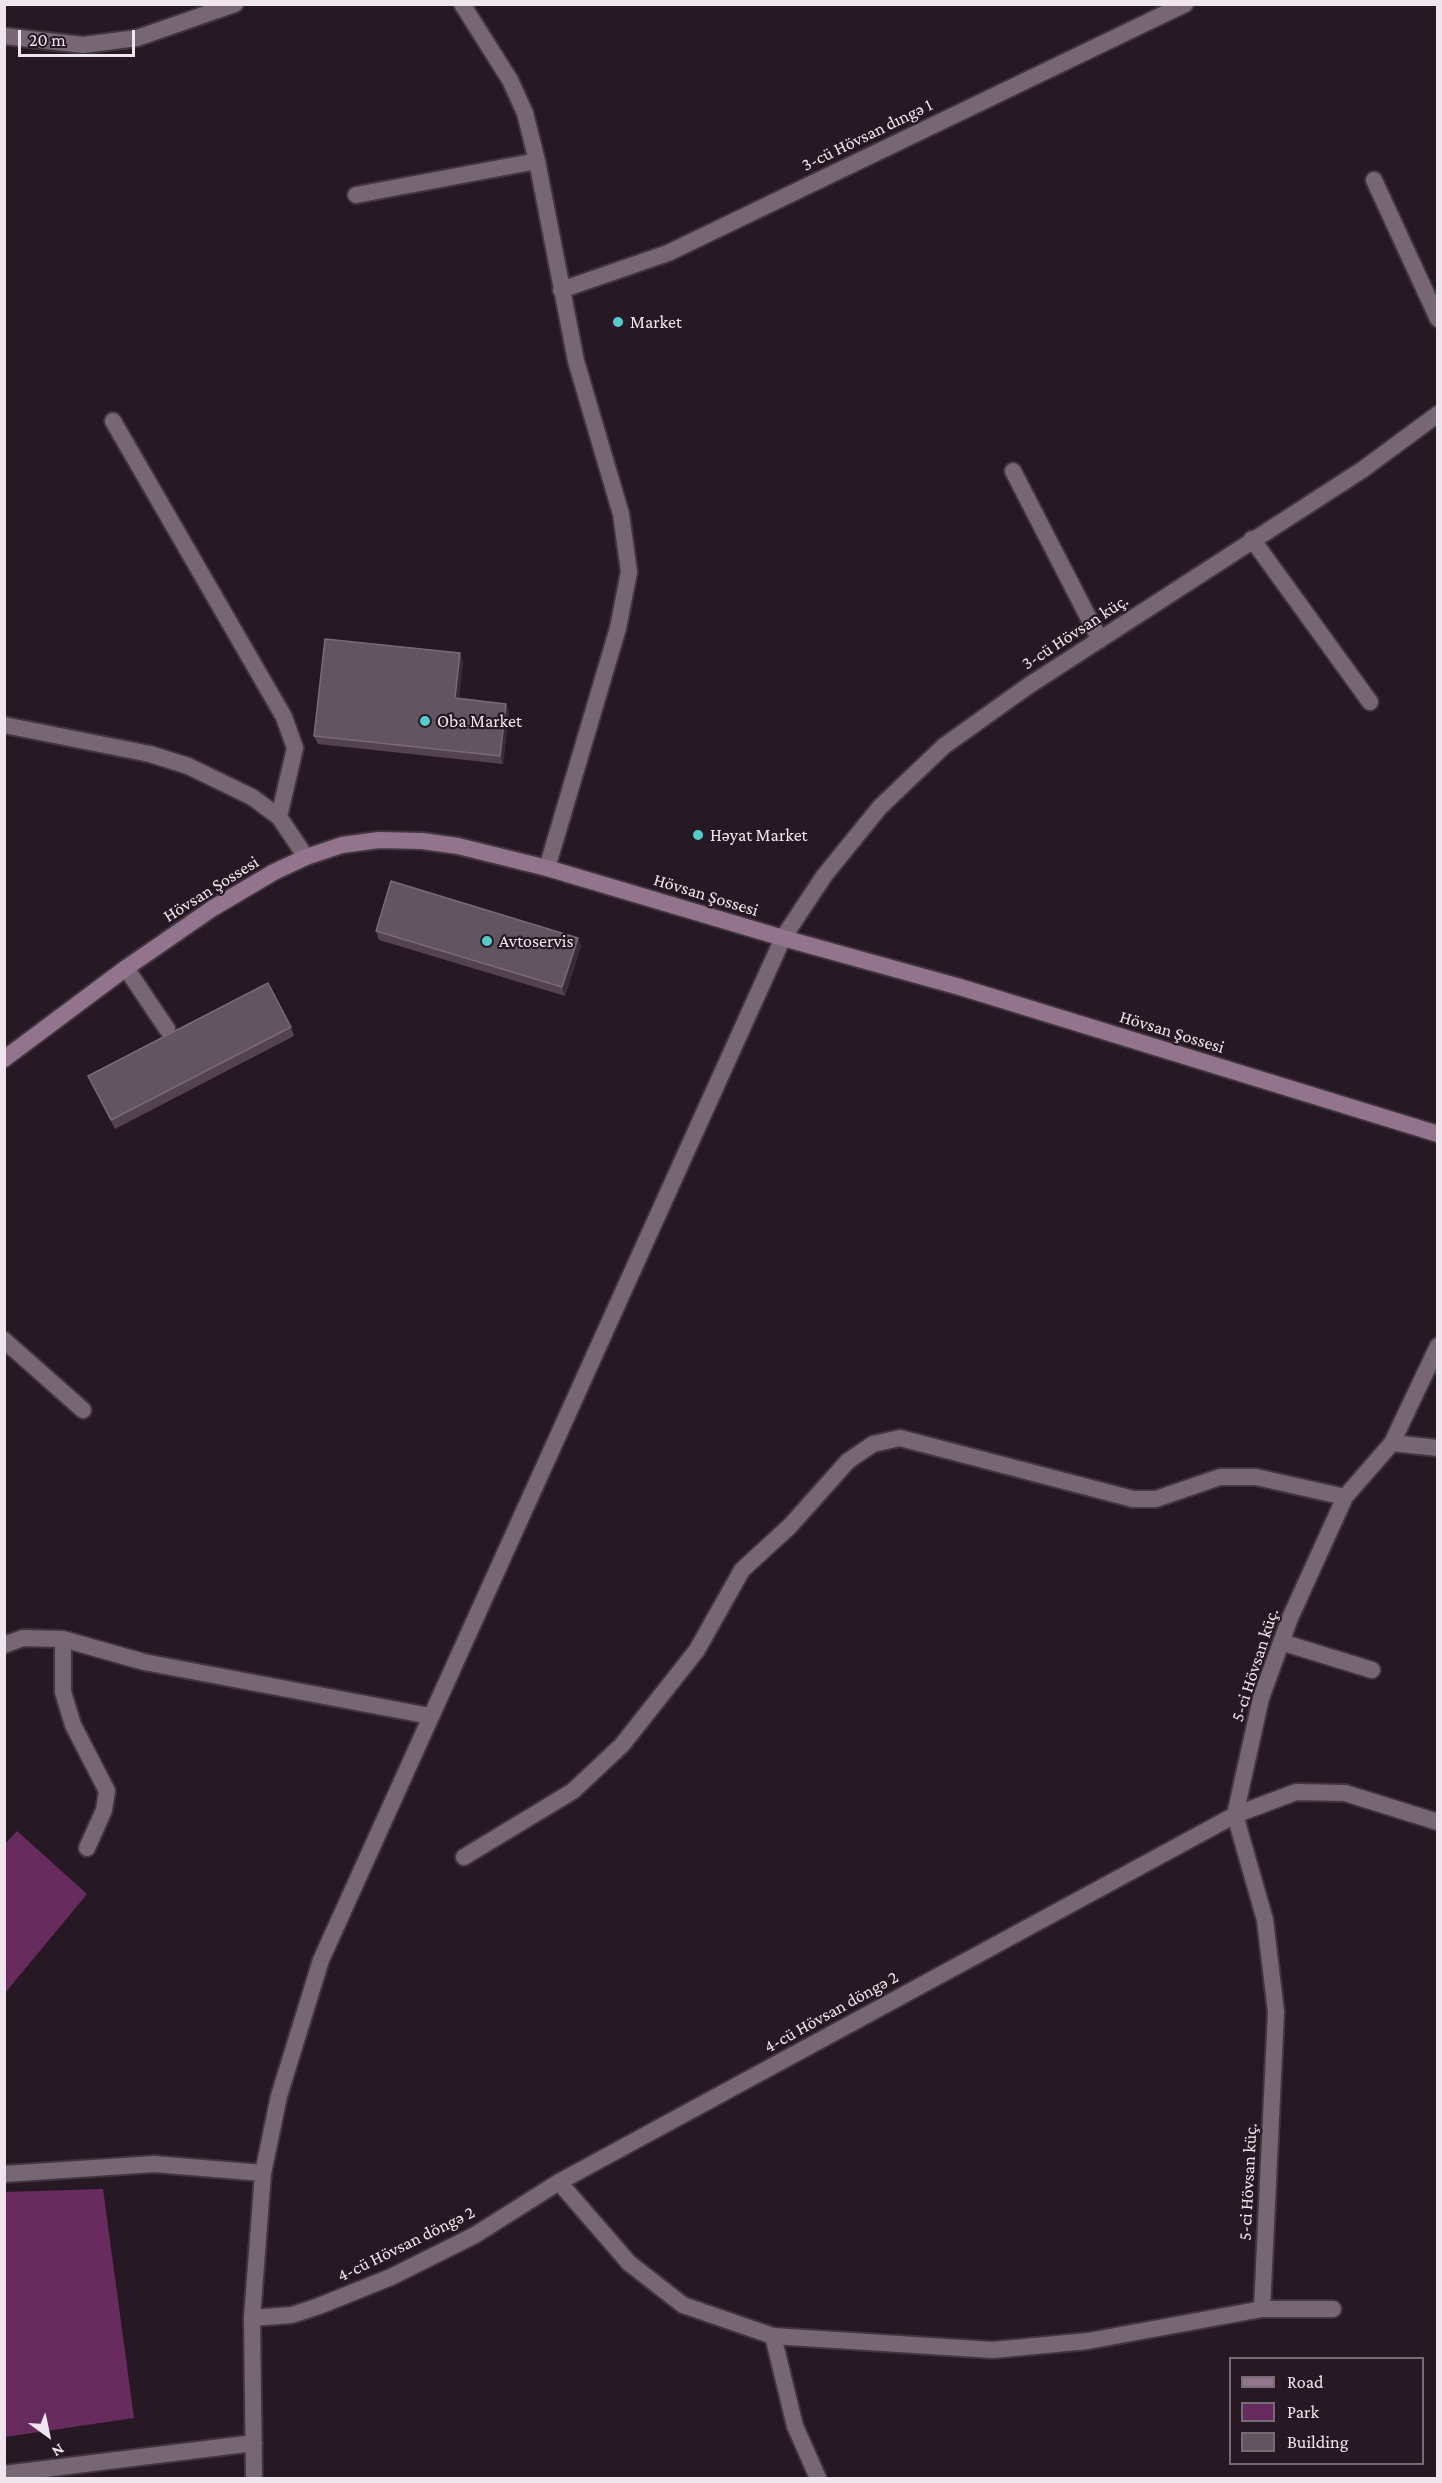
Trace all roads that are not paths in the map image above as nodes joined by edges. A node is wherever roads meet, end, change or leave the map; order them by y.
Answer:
1 (235, 4) edge
2 (462, 4) edge
3 (1185, 4) edge
4 (5, 36) edge
5 (537, 161) junction
6 (1374, 180) dead end
7 (356, 195) dead end
8 (561, 290) junction
9 (1437, 319) edge
10 (1437, 414) edge
11 (113, 421) dead end
12 (1013, 471) dead end
13 (1252, 539) junction
14 (1100, 640) junction
15 (1370, 702) dead end
16 (4, 725) edge
17 (279, 817) junction
18 (306, 857) junction
19 (547, 868) junction
20 (783, 938) junction
21 (126, 968) junction
22 (167, 1029) dead end
23 (4, 1059) edge
24 (1437, 1134) edge
25 (4, 1340) edge
26 (1437, 1346) edge
27 (83, 1410) dead end
28 (1392, 1443) junction
29 (1437, 1448) edge
30 (1345, 1497) junction
31 (63, 1639) junction
32 (1281, 1642) junction
33 (4, 1645) edge
34 (1372, 1670) dead end
35 (430, 1716) junction
36 (1235, 1815) junction
37 (1437, 1821) edge
38 (87, 1848) dead end
39 (464, 1857) dead end
40 (4, 2174) edge
41 (263, 2174) junction
42 (559, 2182) junction
43 (1262, 2309) junction
44 (1333, 2309) dead end
45 (252, 2318) junction
46 (773, 2336) junction
47 (254, 2443) junction
48 (4, 2474) edge
49 (255, 2478) edge
50 (818, 2478) edge

1 - 4 street
2 - 5 street
3 - 8 street, 3-cü Hövsan dıngə 1
5 - 7 street
5 - 8 street
6 - 9 street
8 - 19 street
10 - 13 street, 3-cü Hövsan küç.
11 - 17 street
12 - 14 street
13 - 14 street, 3-cü Hövsan küç.
13 - 15 street
14 - 20 street, 3-cü Hövsan küç.
16 - 17 street
17 - 18 street
18 - 19 main road, Hövsan Şossesi
18 - 21 main road, Hövsan Şossesi
19 - 20 main road, Hövsan Şossesi
20 - 24 main road, Hövsan Şossesi
20 - 35 street, 3-cü Hövsan küç.
21 - 22 street
21 - 23 main road, Hövsan Şossesi
25 - 27 street
26 - 28 street, 5-ci Hövsan küç.
28 - 29 street
28 - 30 street, 5-ci Hövsan küç.
30 - 32 street, 5-ci Hövsan küç.
30 - 39 street
31 - 33 street
31 - 35 street
31 - 38 street
32 - 34 street
32 - 36 street, 5-ci Hövsan küç.
35 - 41 street, 3-cü Hövsan küç.
36 - 37 street, 4-cü Hövsan döngə 2
36 - 42 street, 4-cü Hövsan döngə 2
36 - 43 street, 5-ci Hövsan küç.
40 - 41 street
41 - 45 street, 3-cü Hövsan küç.
42 - 45 street, 4-cü Hövsan döngə 2
42 - 46 street
43 - 44 street
43 - 46 street
45 - 47 street, 3-cü Hövsan küç.
46 - 50 street
47 - 48 street
47 - 49 street, 3-cü Hövsan küç.

